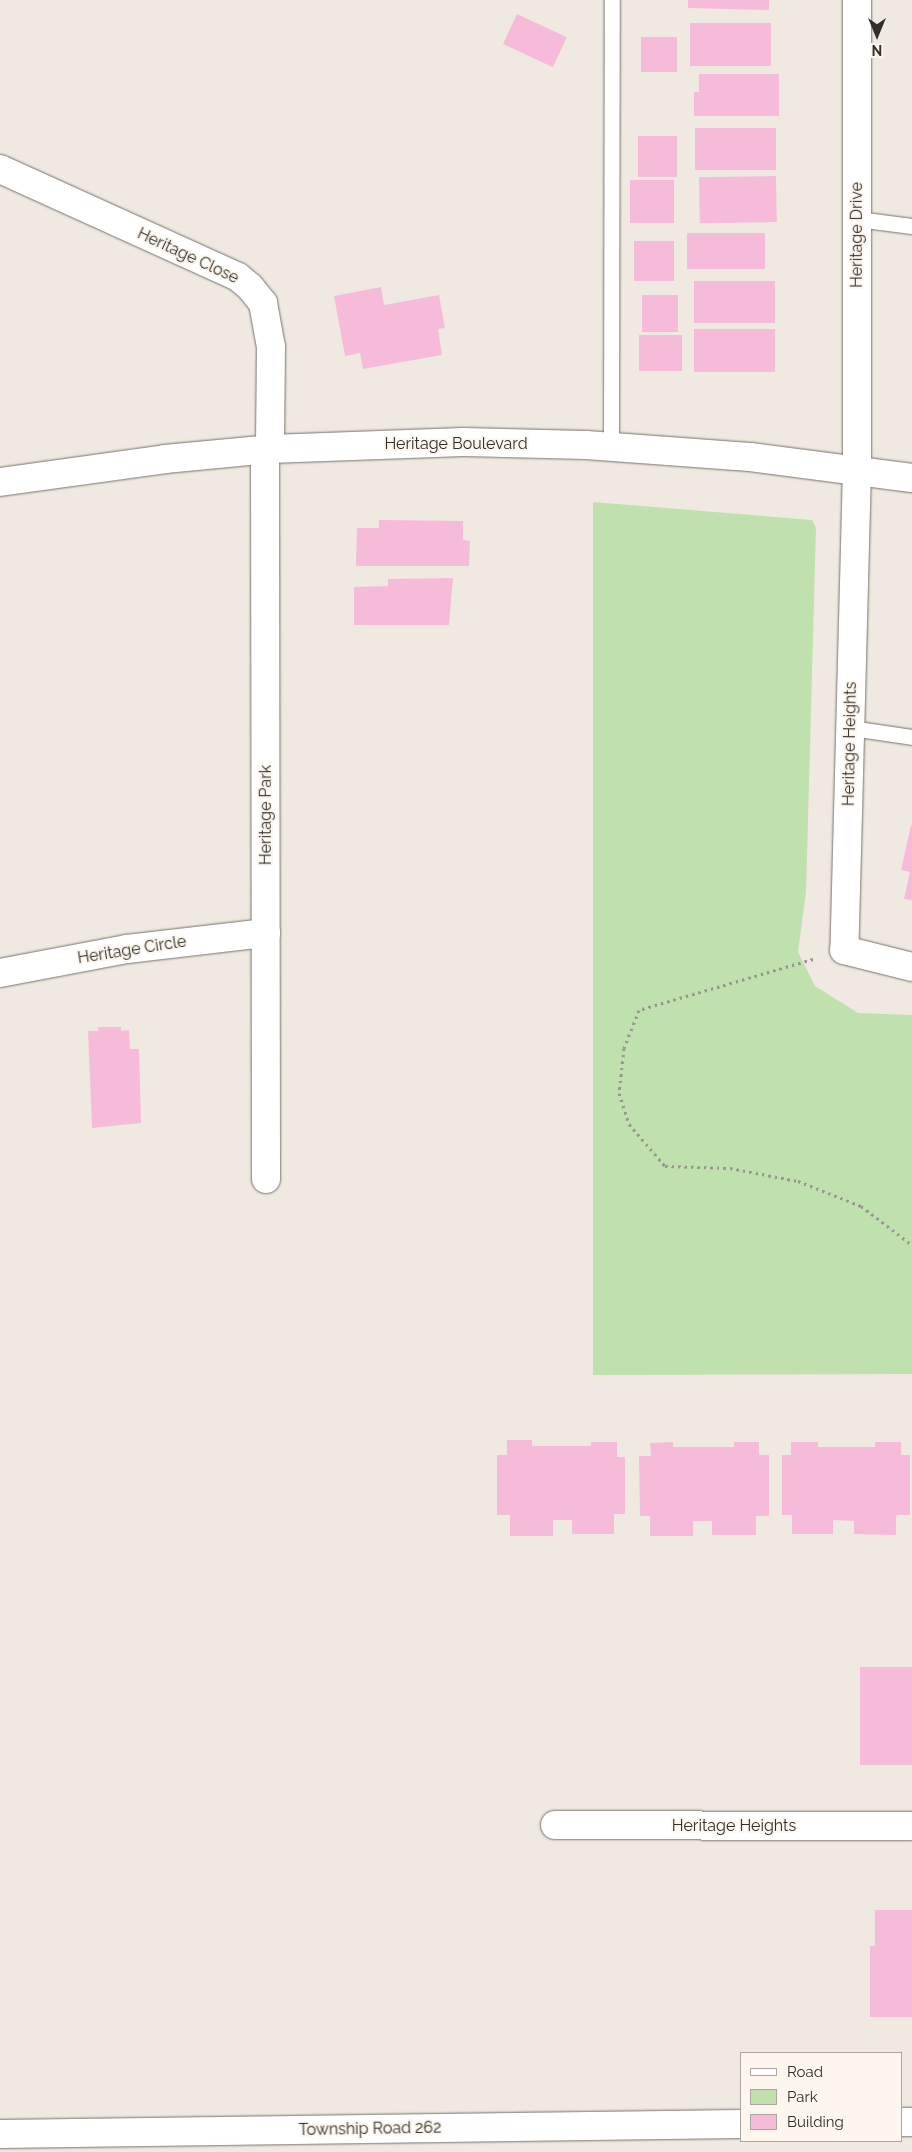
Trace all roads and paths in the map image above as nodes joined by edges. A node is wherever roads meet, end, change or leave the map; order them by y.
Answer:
1 (612, 0) edge
2 (857, 0) edge
3 (0, 169) edge
4 (857, 219) junction
5 (912, 226) edge
6 (611, 447) junction
7 (268, 450) junction
8 (857, 470) junction
9 (912, 478) edge
10 (0, 482) edge
11 (851, 728) junction
12 (912, 737) edge
13 (266, 933) junction
14 (844, 950) junction
15 (912, 967) edge
16 (0, 973) edge
17 (266, 1179) dead end
18 (912, 1245) edge
19 (555, 1825) dead end
20 (912, 1826) edge
21 (740, 2124) edge
22 (0, 2134) edge

1 - 6 lane
2 - 4 street, Heritage Drive
3 - 7 street, Heritage Close
4 - 5 lane
4 - 8 street, Heritage Drive
6 - 7 street, Heritage Boulevard
6 - 8 street, Heritage Boulevard
7 - 10 street, Heritage Boulevard
7 - 13 street, Heritage Park
8 - 9 street, Heritage Boulevard
8 - 11 street, Heritage Heights
11 - 12 lane
11 - 14 street, Heritage Heights
13 - 16 street, Heritage Circle
13 - 17 street, Heritage Park
14 - 15 street
14 - 18 path
19 - 20 street, Heritage Heights
21 - 22 street, Township Road 262

